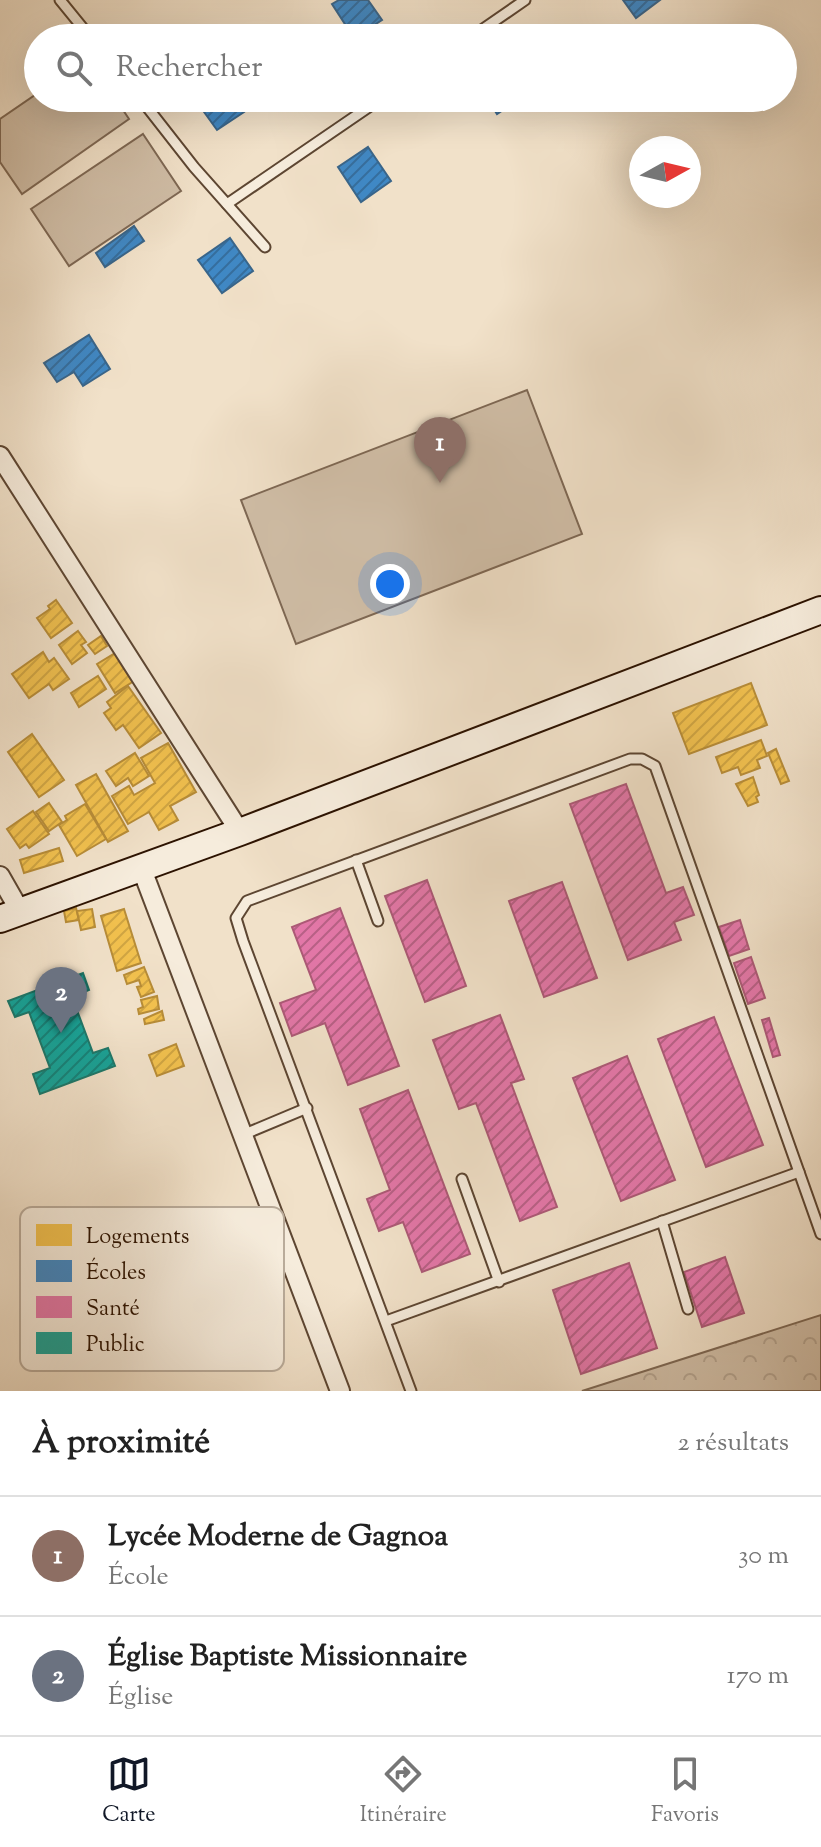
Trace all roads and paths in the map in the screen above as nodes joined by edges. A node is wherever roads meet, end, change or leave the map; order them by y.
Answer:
1 (60, 0) edge
2 (525, 0) edge
3 (80, 24) edge
4 (490, 24) edge
5 (151, 112) edge
6 (362, 112) edge
7 (227, 204) junction
8 (265, 247) dead end
9 (0, 456) edge
10 (821, 610) edge
11 (240, 832) junction
12 (356, 860) junction
13 (141, 867) junction
14 (0, 876) edge
15 (10, 915) edge
16 (378, 921) dead end
17 (307, 1108) junction
18 (245, 1134) junction
19 (799, 1172) junction
20 (462, 1179) dead end
21 (272, 1207) edge
22 (662, 1221) junction
23 (821, 1234) edge
24 (284, 1240) edge
25 (499, 1282) junction
26 (688, 1309) dead end
27 (386, 1321) junction
28 (340, 1391) edge
29 (411, 1391) edge

1 - 3 lane
2 - 4 lane
5 - 7 lane
6 - 7 lane
7 - 8 lane
9 - 11 street
10 - 11 street
11 - 13 street
12 - 16 lane
12 - 17 lane
12 - 19 lane
13 - 15 street
13 - 18 street
14 - 15 street
17 - 18 lane
17 - 27 lane
18 - 21 street
19 - 22 lane
19 - 23 lane
20 - 25 lane
22 - 25 lane
22 - 26 lane
24 - 28 street
25 - 27 lane
27 - 29 lane

